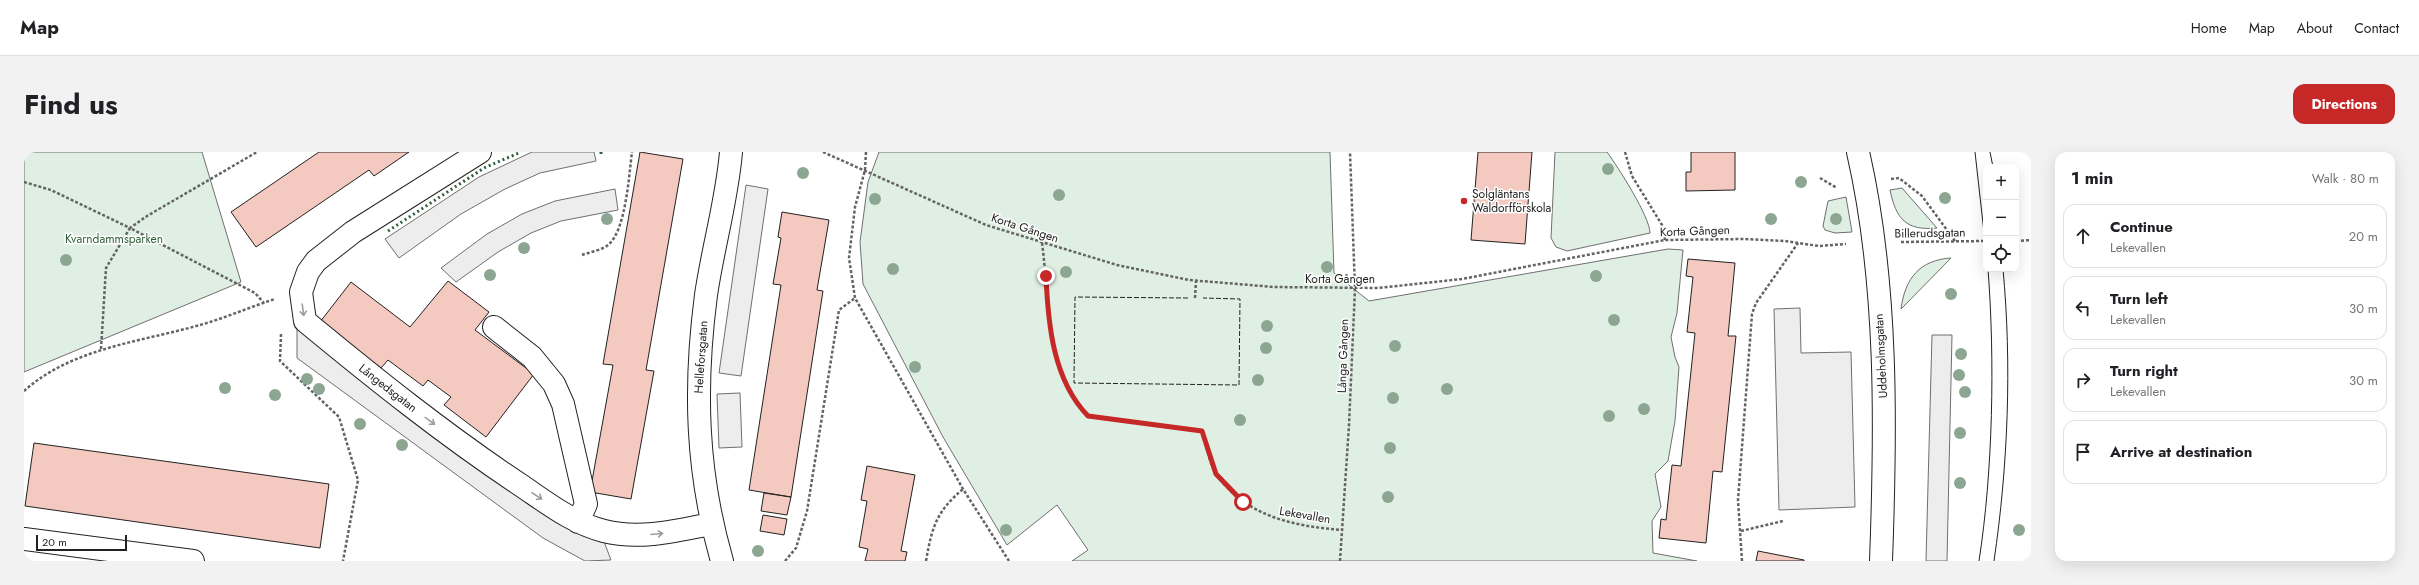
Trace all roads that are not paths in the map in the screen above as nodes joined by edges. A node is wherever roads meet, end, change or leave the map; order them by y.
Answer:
1 (480, 152) edge
2 (732, 152) edge
3 (1858, 152) edge
4 (494, 327) dead end
5 (578, 522) junction
6 (711, 524) junction
7 (24, 539) edge
8 (193, 561) edge
9 (722, 561) edge
10 (1881, 561) edge

1 -> 5 street, Långedsgatan
2 - 6 street, Helleforsgatan
3 - 10 street, Uddeholmsgatan
4 - 5 street
5 -> 6 street, Långedsgatan
6 - 9 street, Helleforsgatan
7 - 8 street

